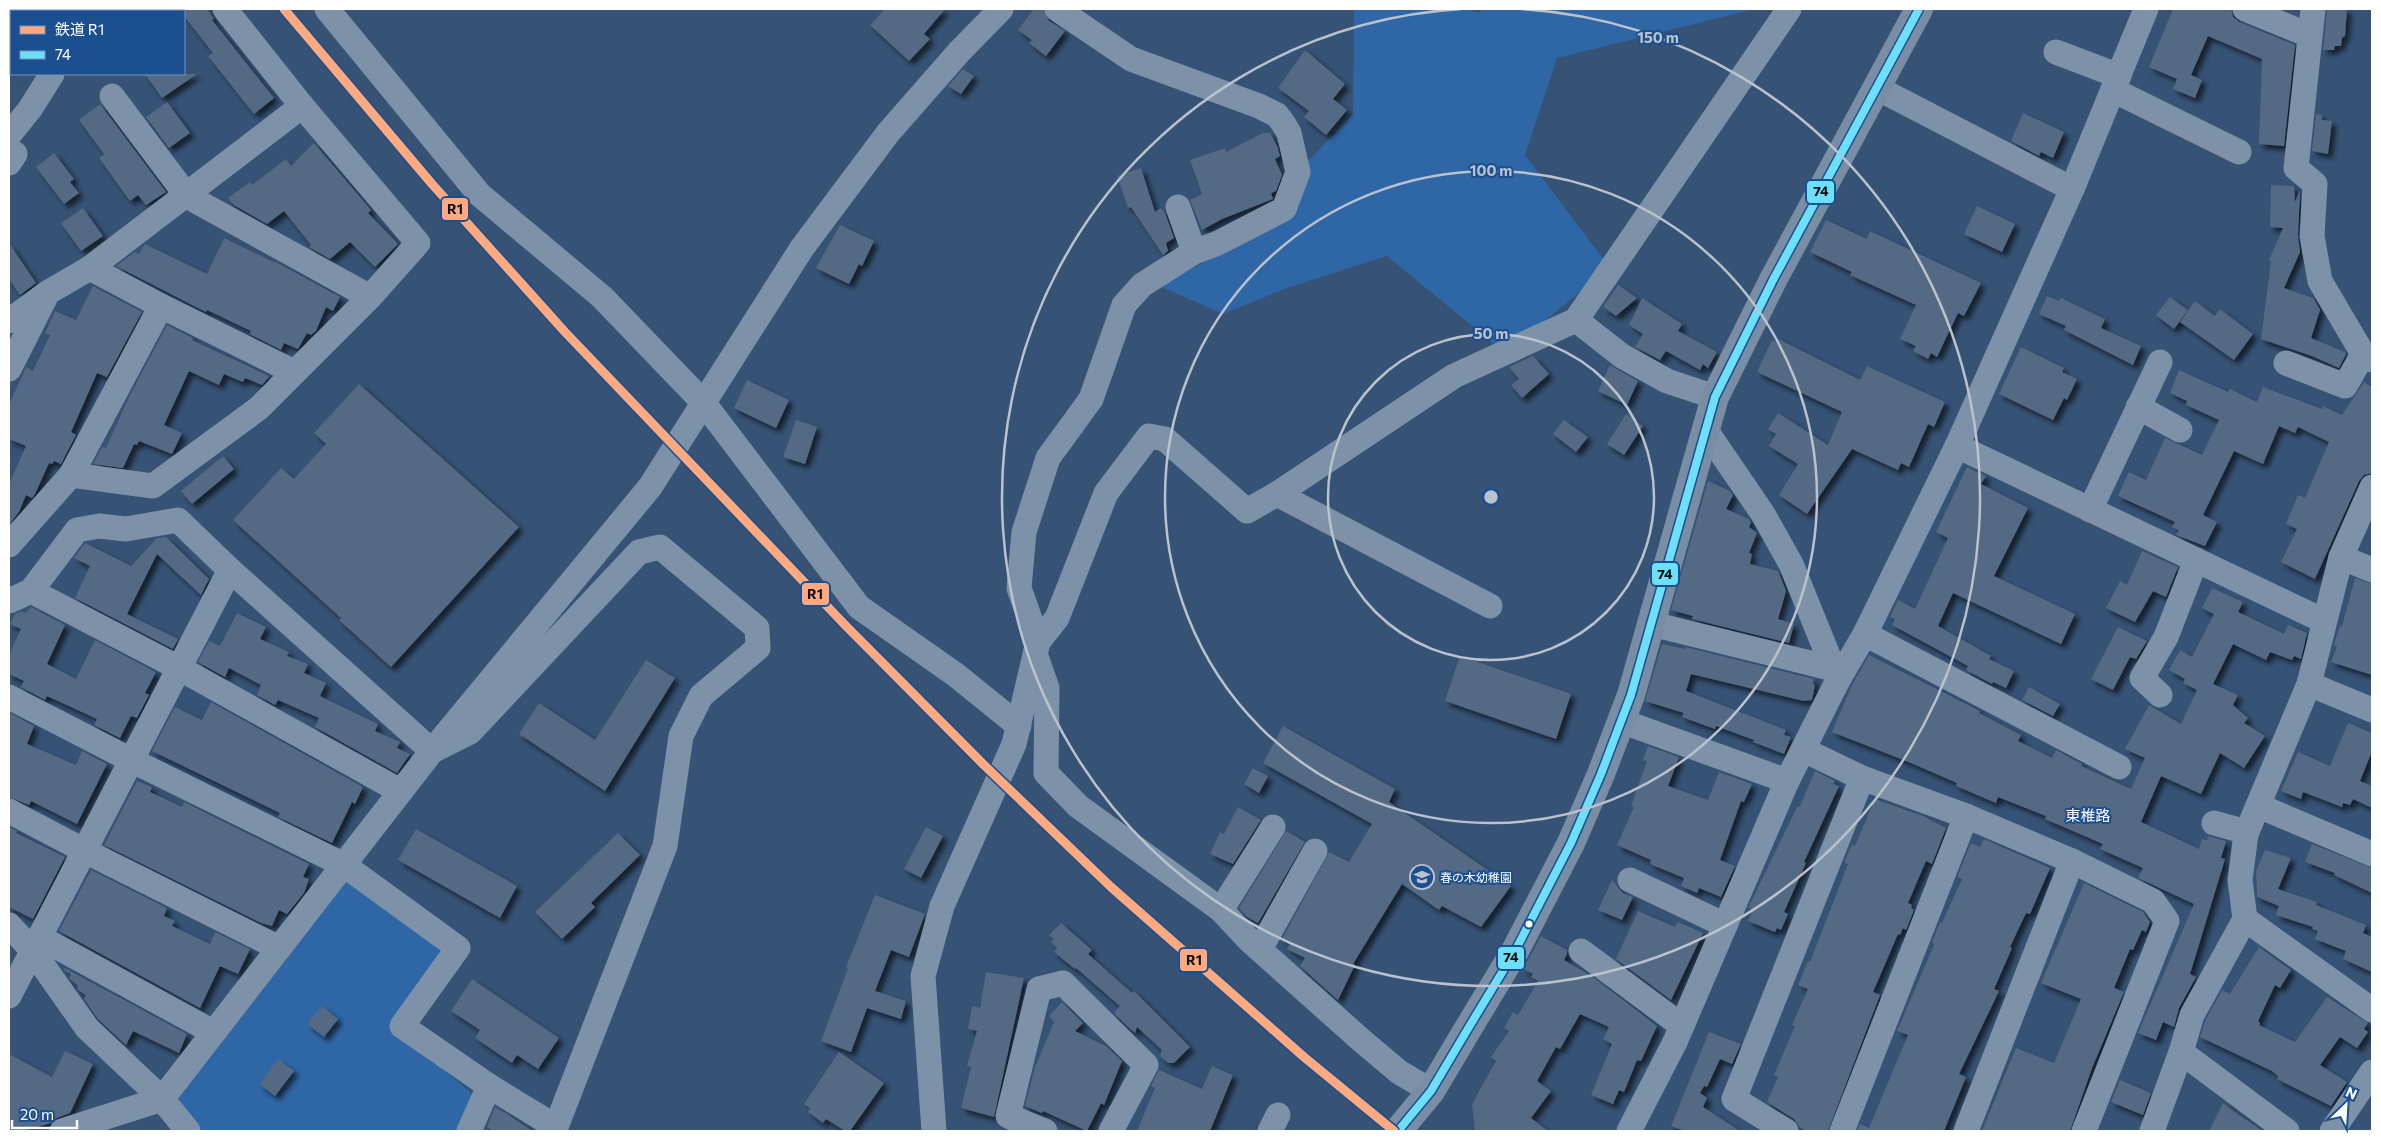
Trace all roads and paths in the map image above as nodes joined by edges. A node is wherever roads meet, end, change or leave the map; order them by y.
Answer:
1 (225, 9) edge
2 (327, 9) edge
3 (1001, 9) edge
4 (1058, 9) edge
5 (1789, 9) edge
6 (1919, 9) edge
7 (2146, 9) edge
8 (2245, 9) edge
9 (2313, 9) edge
10 (2310, 35) junction
11 (2056, 52) dead end
12 (51, 75) edge
13 (2116, 83) junction
14 (1877, 88) junction
15 (112, 96) dead end
16 (302, 106) junction
17 (9, 134) edge
18 (9, 150) edge
19 (2238, 152) dead end
20 (9, 163) edge
21 (2072, 189) junction
22 (187, 196) junction
23 (1178, 207) dead end
24 (1194, 252) junction
25 (90, 268) junction
26 (47, 293) junction
27 (370, 297) junction
28 (161, 306) junction
29 (1576, 320) junction
30 (9, 321) edge
31 (2368, 357) edge
32 (2160, 362) dead end
33 (2286, 363) dead end
34 (9, 369) edge
35 (294, 372) junction
36 (1715, 397) junction
37 (703, 402) junction
38 (2138, 407) junction
39 (1706, 429) junction
40 (2180, 430) dead end
41 (1957, 446) junction
42 (71, 475) junction
43 (2372, 487) edge
44 (1277, 494) junction
45 (2090, 510) junction
46 (9, 545) edge
47 (2341, 557) junction
48 (2196, 560) junction
49 (230, 570) junction
50 (2372, 570) edge
51 (20, 596) edge
52 (1490, 606) dead end
53 (2324, 621) junction
54 (1652, 624) junction
55 (1864, 634) junction
56 (1036, 648) junction
57 (178, 668) junction
58 (1836, 674) junction
59 (2310, 684) junction
60 (2160, 695) dead end
61 (9, 697) edge
62 (2372, 710) edge
63 (1621, 721) junction
64 (1019, 726) junction
65 (1804, 750) junction
66 (432, 751) junction
67 (131, 760) junction
68 (2119, 767) dead end
69 (1862, 778) junction
70 (1787, 781) junction
71 (400, 791) junction
72 (2259, 806) junction
73 (9, 811) edge
74 (1966, 816) junction
75 (2214, 823) dead end
76 (1273, 827) dead end
77 (2247, 832) junction
78 (85, 851) junction
79 (1315, 851) dead end
80 (2372, 854) edge
81 (2072, 861) junction
82 (344, 864) junction
83 (1630, 880) dead end
84 (1221, 910) junction
85 (2245, 919) junction
86 (9, 924) edge
87 (1725, 925) junction
88 (35, 943) junction
89 (279, 948) junction
90 (1260, 949) junction
91 (1580, 952) dead end
92 (9, 996) edge
93 (2372, 1010) edge
94 (1682, 1026) junction
95 (214, 1032) junction
96 (2181, 1052) junction
97 (2372, 1072) edge
98 (489, 1086) junction
99 (1431, 1091) junction
100 (162, 1099) junction
101 (1639, 1125) edge
102 (62, 1131) edge
103 (188, 1131) edge
104 (469, 1131) edge
105 (934, 1131) edge
106 (1044, 1131) edge
107 (1111, 1131) edge
108 (1398, 1131) edge
109 (1786, 1131) edge
110 (1842, 1131) edge
111 (1966, 1131) edge
112 (2084, 1131) edge
113 (2152, 1131) edge
114 (2287, 1131) edge
115 (2332, 1131) edge

1 - 16 street
2 - 37 street
3 - 37 street
4 - 24 street
5 - 29 street
6 - 14 main road
7 - 13 street
8 - 10 street
9 - 10 street
10 - 31 street
11 - 13 street
12 - 17 street
13 - 19 street
13 - 21 street
14 - 21 street
14 - 36 main road
15 - 22 street
16 - 22 street
16 - 27 street
18 - 20 street
21 - 41 street
22 - 25 street
22 - 27 street
23 - 24 street
24 - 56 street
25 - 26 street
25 - 28 street
26 - 30 street
26 - 34 street
27 - 35 street
28 - 35 street
28 - 42 street
29 - 36 street
29 - 44 street
31 - 33 street
32 - 38 street
35 - 42 street
36 - 39 main road
37 - 64 street
37 - 66 street
38 - 40 street
38 - 45 street
39 - 54 main road
39 - 58 street
41 - 45 street
41 - 55 street
42 - 46 street
43 - 47 street
44 - 52 street
44 - 56 street
45 - 48 street
47 - 50 street
47 - 53 street
48 - 53 street
48 - 60 street
49 - 51 street
49 - 57 street
49 - 66 street
51 - 57 street
53 - 59 street
54 - 58 street
54 - 63 main road
55 - 58 street
55 - 68 street
56 - 64 street
56 - 84 street
57 - 67 street
57 - 71 street
58 - 65 street
59 - 62 street
59 - 72 street
61 - 67 street
63 - 70 street
63 - 99 main road
64 - 105 street
65 - 69 street
65 - 70 street
66 - 71 street
66 - 98 street
67 - 78 street
67 - 82 street
69 - 74 street
69 - 109 street
70 - 87 street
71 - 82 street
72 - 77 street
72 - 80 street
73 - 78 street
74 - 81 street
74 - 110 street
75 - 77 street
76 - 84 street
77 - 85 street
78 - 88 street
78 - 89 street
79 - 90 street
81 - 111 street
81 - 112 street
82 - 89 street
82 - 98 street
83 - 87 street
84 - 90 street
85 - 93 street
85 - 96 street
86 - 88 street
87 - 94 street
88 - 92 street
88 - 95 street
88 - 100 street
89 - 95 street
90 - 99 street
91 - 94 street
94 - 101 street
95 - 100 street
96 - 113 street
96 - 114 street
97 - 115 street
98 - 104 street
99 - 108 main road
100 - 102 street
100 - 103 street
106 - 107 street

